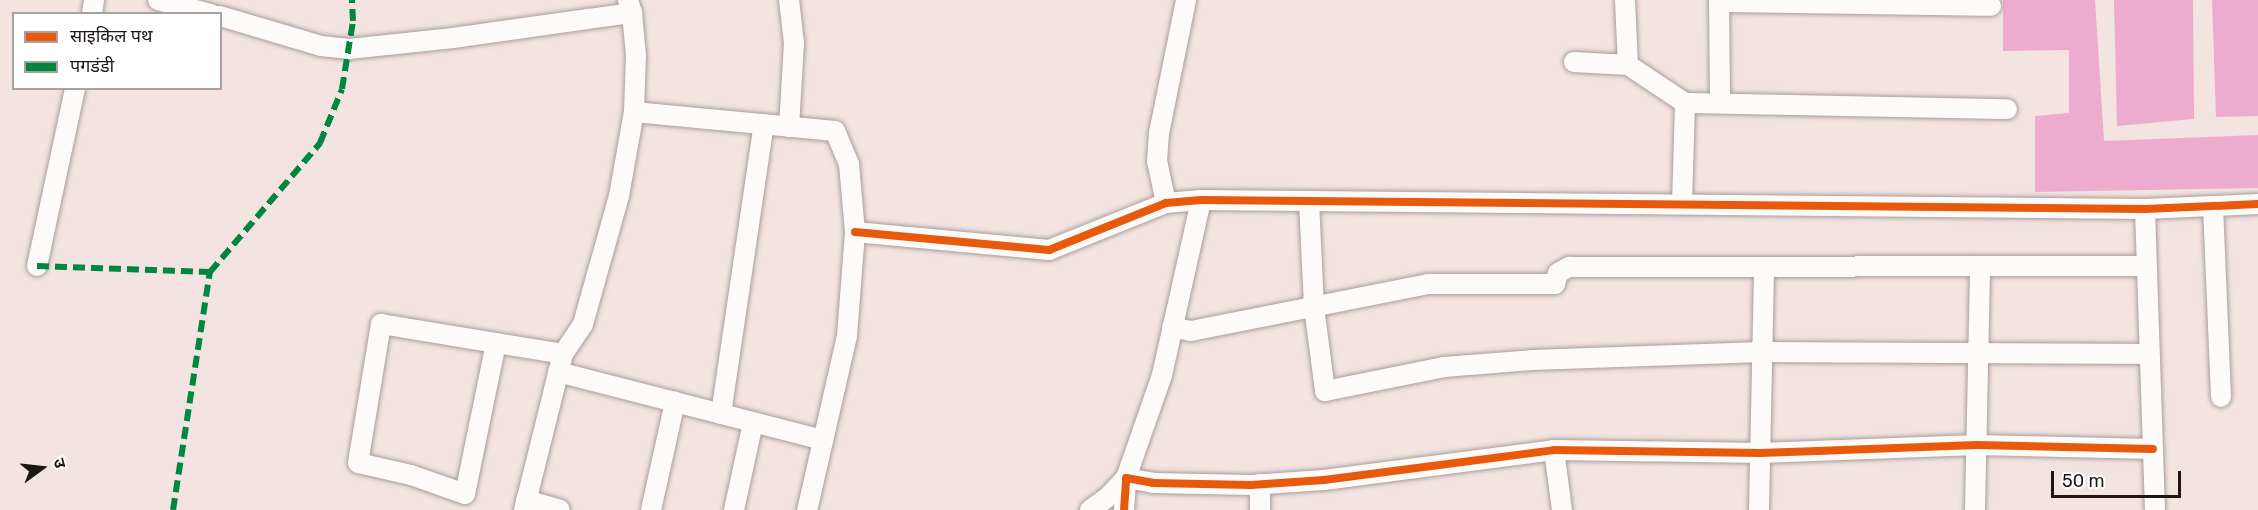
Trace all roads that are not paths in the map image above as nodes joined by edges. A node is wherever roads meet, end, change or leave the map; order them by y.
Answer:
1 (158, 0) edge
2 (789, 0) edge
3 (1186, 0) edge
4 (1625, 0) edge
5 (1719, 1) edge
6 (1823, 2) edge
7 (1907, 2) edge
8 (630, 6) edge
9 (1992, 6) dead end
10 (203, 12) edge
11 (222, 16) edge
12 (1574, 62) dead end
13 (1628, 65) junction
14 (75, 90) edge
15 (1685, 103) junction
16 (1720, 104) junction
17 (2007, 109) dead end
18 (634, 112) junction
19 (764, 124) junction
20 (789, 126) junction
21 (1201, 201) junction
22 (1309, 201) junction
23 (1166, 203) junction
24 (1683, 204) junction
25 (2258, 204) edge
26 (2212, 206) junction
27 (2145, 209) junction
28 (855, 232) junction
29 (37, 266) dead end
30 (1980, 266) junction
31 (2146, 266) junction
32 (1764, 267) junction
33 (1314, 307) junction
34 (1172, 327) junction
35 (496, 343) junction
36 (1762, 352) junction
37 (1978, 352) junction
38 (2150, 354) junction
39 (560, 363) junction
40 (2221, 398) dead end
41 (675, 402) junction
42 (721, 414) junction
43 (753, 423) junction
44 (823, 441) junction
45 (1977, 445) junction
46 (1554, 450) junction
47 (2153, 450) junction
48 (1760, 453) junction
49 (1126, 478) junction
50 (1260, 484) junction
51 (525, 505) edge
52 (560, 510) edge
53 (651, 510) edge
54 (734, 510) edge
55 (807, 510) edge
56 (1090, 510) edge
57 (1124, 510) edge
58 (1260, 510) edge
59 (1562, 510) edge
60 (1759, 510) edge
61 (1976, 510) edge
62 (2155, 510) edge

1 - 10 street
2 - 20 street
3 - 23 street
4 - 13 street
5 - 6 street
5 - 16 street
6 - 7 street
7 - 9 street
8 - 11 street
8 - 18 street
12 - 13 street
13 - 15 street
14 - 29 street
15 - 16 street
15 - 24 street
16 - 17 street
18 - 19 street
18 - 39 street
19 - 20 street
19 - 42 street
20 - 28 street
21 - 22 street
21 - 23 street
21 - 34 street
22 - 24 street
22 - 33 street
23 - 28 street
24 - 27 street
25 - 26 street
26 - 27 street
26 - 40 street
27 - 31 street
28 - 44 street
30 - 31 street
30 - 32 street
30 - 37 street
31 - 38 street
32 - 33 street
32 - 36 street
33 - 34 street
33 - 36 street
34 - 49 street
35 - 35 street
35 - 39 street
36 - 37 street
36 - 48 street
37 - 38 street
37 - 45 street
38 - 47 street
39 - 41 street
39 - 51 street
41 - 42 street
41 - 53 street
42 - 43 street
43 - 44 street
43 - 54 street
44 - 55 street
45 - 47 street
45 - 48 street
45 - 61 street
46 - 48 street
46 - 50 street
46 - 59 street
47 - 62 street
48 - 60 street
49 - 50 street
49 - 56 street
49 - 57 street
50 - 58 street
51 - 52 street

